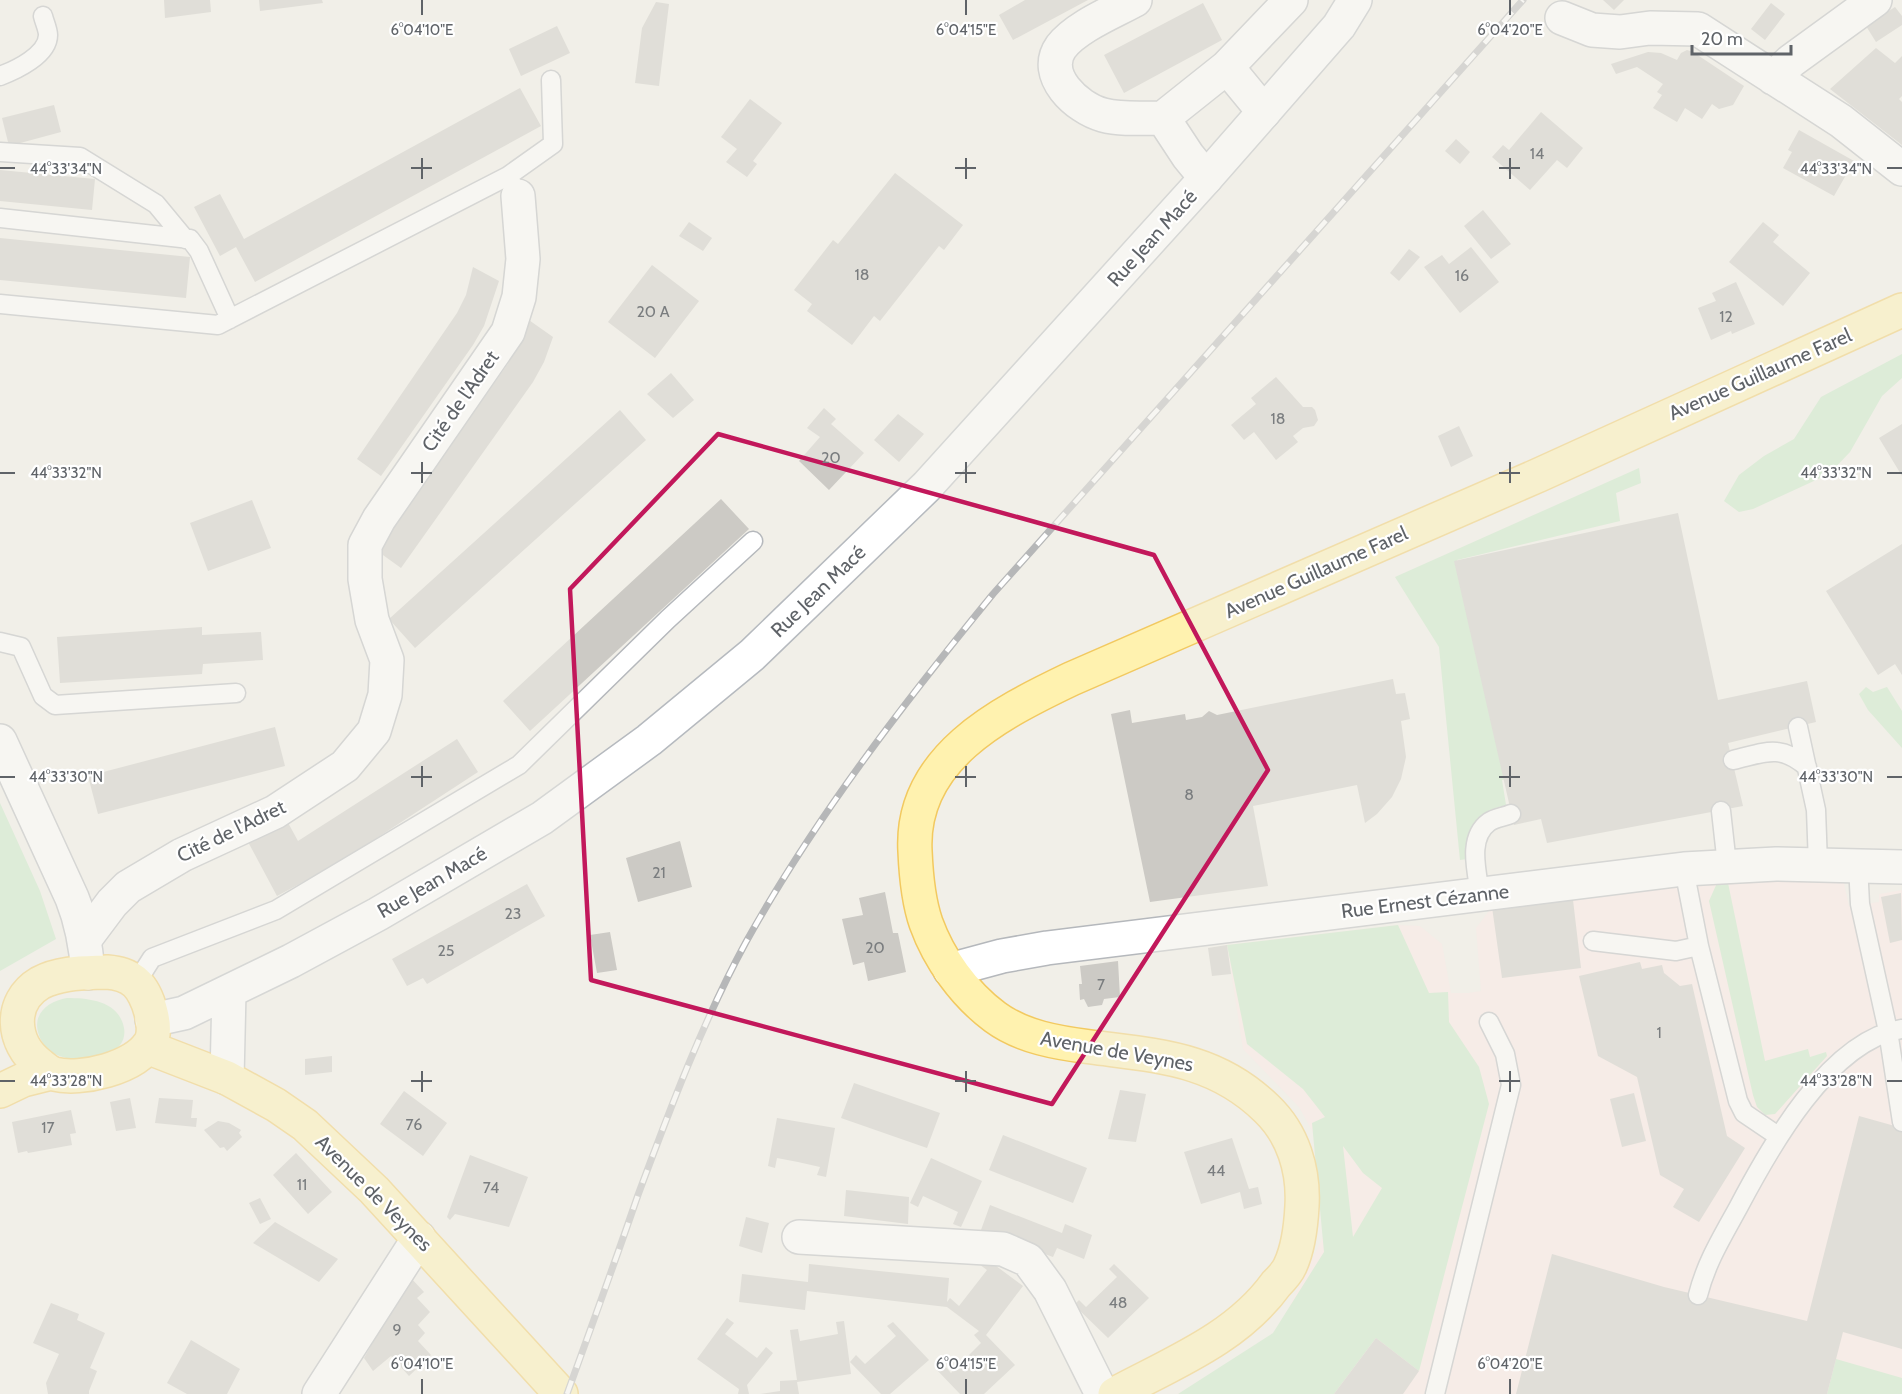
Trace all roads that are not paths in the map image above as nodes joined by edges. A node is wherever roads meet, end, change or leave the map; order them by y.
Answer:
1 (1135, 0) edge
2 (1290, 0) edge
3 (1355, 0) edge
4 (1875, 0) edge
5 (43, 16) dead end
6 (1562, 18) dead end
7 (1227, 67) junction
8 (0, 76) edge
9 (1773, 78) junction
10 (551, 80) dead end
11 (1264, 112) junction
12 (1163, 118) junction
13 (0, 152) edge
14 (1902, 169) edge
15 (1206, 178) junction
16 (513, 186) junction
17 (0, 218) edge
18 (185, 239) junction
19 (0, 304) edge
20 (1902, 310) edge
21 (230, 319) junction
22 (753, 541) dead end
23 (0, 642) edge
24 (236, 693) dead end
25 (1798, 727) dead end
26 (0, 741) edge
27 (1732, 760) dead end
28 (1807, 767) junction
29 (1721, 810) dead end
30 (1511, 814) dead end
31 (1818, 864) junction
32 (1727, 865) junction
33 (1858, 865) junction
34 (1902, 867) edge
35 (1684, 868) junction
36 (1480, 894) junction
37 (85, 939) junction
38 (1593, 941) dead end
39 (1699, 946) junction
40 (950, 970) junction
41 (88, 973) junction
42 (136, 982) junction
43 (229, 992) junction
44 (1489, 1023) dead end
45 (8, 1026) edge
46 (1895, 1030) edge
47 (149, 1033) junction
48 (51, 1073) junction
49 (227, 1078) junction
50 (0, 1090) edge
51 (1902, 1122) edge
52 (1778, 1136) junction
53 (799, 1237) dead end
54 (419, 1238) junction
55 (1698, 1295) dead end
56 (319, 1394) edge
57 (561, 1394) edge
58 (1102, 1394) edge
59 (1115, 1394) edge
60 (1435, 1394) edge

1 - 12 street
2 - 7 street
3 - 11 street, Rue Jean Macé
4 - 9 street
5 - 8 lane
6 - 9 street
7 - 11 street
7 - 12 street
9 - 14 street
10 - 16 lane
11 - 15 street, Rue Jean Macé
12 - 15 street
13 - 18 lane
15 - 43 street, Rue Jean Macé
16 - 21 lane
16 - 37 street, Cité de l'Adret
17 - 18 lane
18 - 21 lane
19 - 21 lane
20 - 40 main road, Avenue Guillaume Farel
22 - 42 lane
23 - 24 lane
25 - 28 lane
26 - 37 street
27 - 28 lane
28 - 31 lane
29 - 32 lane
30 - 36 lane
31 - 32 street, Rue Ernest Cézanne
31 - 33 street, Rue Ernest Cézanne
32 - 35 street, Rue Ernest Cézanne
33 - 34 street, Rue Ernest Cézanne
33 - 46 lane
35 - 36 street, Rue Ernest Cézanne
35 - 39 lane
36 - 40 street, Rue Ernest Cézanne
37 - 41 street
38 - 39 lane
39 - 52 lane
40 - 59 main road, Avenue de Veynes
41 - 42 main road
41 - 45 main road
42 - 47 main road
43 - 47 street, Rue Jean Macé
43 - 49 street
44 - 60 lane
45 - 48 main road
46 - 51 lane
46 - 52 lane
47 - 48 main road
47 - 49 main road, Avenue de Veynes
48 - 50 main road
49 - 54 main road, Avenue de Veynes
52 - 55 lane
53 - 58 street
54 - 56 street
54 - 57 main road, Avenue de Veynes

